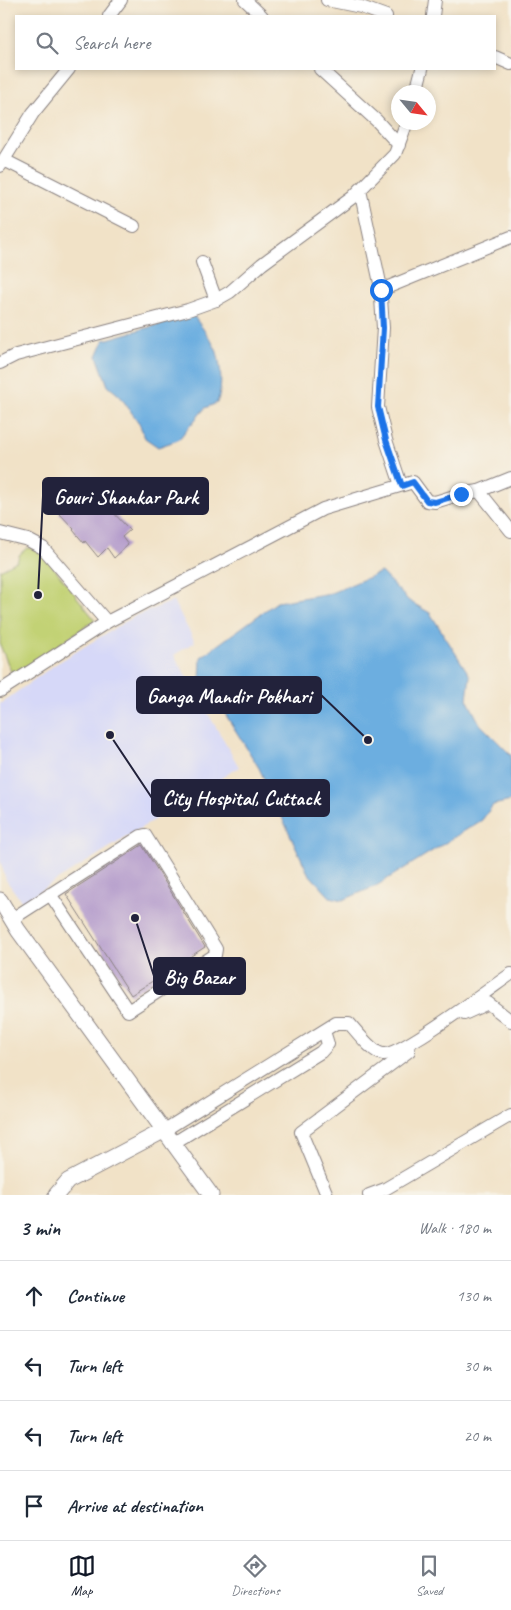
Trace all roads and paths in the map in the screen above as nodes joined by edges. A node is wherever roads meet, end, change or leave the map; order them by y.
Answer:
1 (121, 0) edge
2 (245, 0) edge
3 (327, 0) edge
4 (363, 0) edge
5 (435, 0) edge
6 (371, 11) junction
7 (111, 15) edge
8 (261, 15) edge
9 (383, 15) edge
10 (433, 15) edge
11 (496, 57) edge
12 (511, 64) edge
13 (68, 70) edge
14 (321, 70) edge
15 (422, 70) edge
16 (418, 85) edge
17 (404, 130) edge
18 (399, 146) junction
19 (3, 155) edge
20 (360, 190) junction
21 (134, 226) dead end
22 (511, 237) edge
23 (202, 262) dead end
24 (381, 290) junction
25 (216, 300) junction
26 (0, 362) edge
27 (511, 478) edge
28 (402, 486) junction
29 (479, 491) junction
30 (511, 531) edge
31 (0, 533) edge
32 (107, 622) junction
33 (0, 691) edge
34 (50, 894) junction
35 (0, 900) edge
36 (12, 919) junction
37 (511, 974) edge
38 (511, 1021) edge
39 (324, 1030) junction
40 (511, 1115) edge
41 (163, 1131) junction
42 (172, 1144) junction
43 (385, 1189) junction
44 (56, 1195) edge
45 (211, 1195) edge
46 (327, 1195) edge
47 (369, 1195) edge
48 (398, 1195) edge

1 - 7 street
2 - 8 street
3 - 6 street
4 - 6 street
5 - 10 street
6 - 9 street
11 - 12 street
13 - 19 street
14 - 18 street
15 - 16 street
17 - 18 street
18 - 20 street
19 - 21 street
20 - 24 street
20 - 25 street
22 - 24 street
23 - 25 street
24 - 28 street
25 - 26 street
27 - 29 street
28 - 29 street
28 - 32 street
29 - 30 street
31 - 32 street
32 - 33 street
34 - 34 street
34 - 36 street
35 - 36 main road
36 - 41 main road
37 - 39 street
38 - 46 street
39 - 41 street
39 - 42 street
40 - 43 street
41 - 42 main road
41 - 44 main road
42 - 45 main road
43 - 47 street
43 - 48 street

